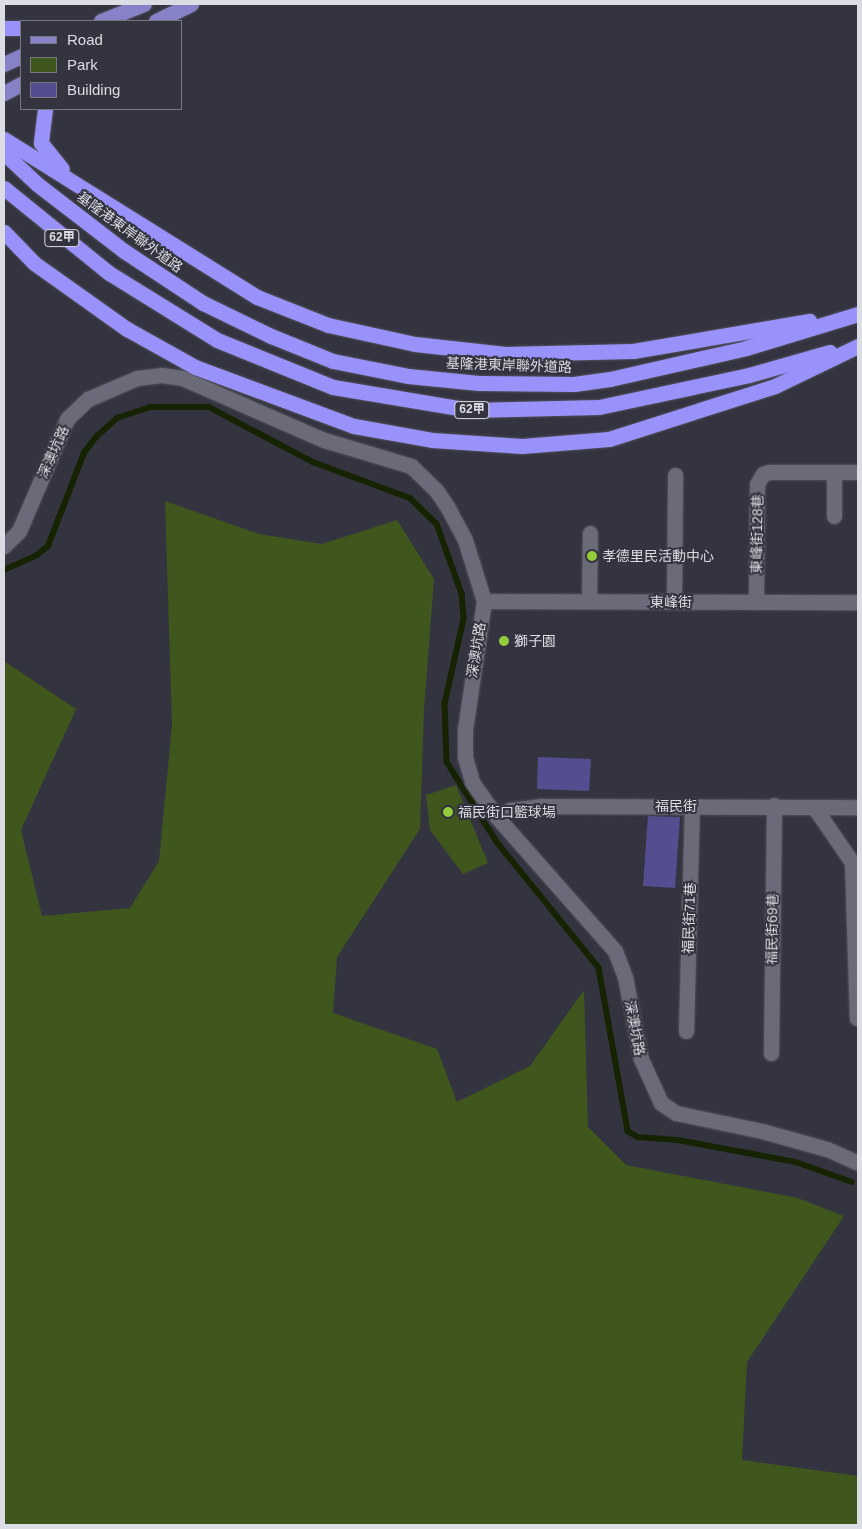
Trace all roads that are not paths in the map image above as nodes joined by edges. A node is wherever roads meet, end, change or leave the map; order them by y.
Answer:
1 (144, 4) edge
2 (191, 4) edge
3 (103, 20) edge
4 (158, 20) edge
5 (4, 28) edge
6 (20, 28) edge
7 (20, 56) edge
8 (4, 64) edge
9 (20, 85) edge
10 (4, 94) edge
11 (44, 110) edge
12 (4, 139) edge
13 (4, 153) edge
14 (4, 188) edge
15 (101, 198) junction
16 (4, 232) edge
17 (4, 238) edge
18 (34, 262) junction
19 (858, 314) edge
20 (858, 345) edge
21 (834, 472) junction
22 (858, 472) edge
23 (675, 475) dead end
24 (834, 516) dead end
25 (590, 533) dead end
26 (4, 546) edge
27 (484, 601) junction
28 (589, 601) junction
29 (674, 602) junction
30 (756, 602) junction
31 (858, 602) edge
32 (774, 805) junction
33 (692, 806) junction
34 (814, 807) junction
35 (858, 807) edge
36 (496, 816) junction
37 (855, 861) edge
38 (858, 1018) edge
39 (686, 1031) dead end
40 (770, 1053) dead end
41 (858, 1163) edge

1 - 3 main road
2 - 4 main road
5 - 6 highway
7 - 8 main road
9 - 10 main road
11 - 15 highway
12 - 15 highway
13 - 19 highway, 基隆港東岸聯外道路 / 62甲
14 - 20 highway, 62甲
15 - 19 highway
16 - 18 highway
17 - 18 highway
18 - 20 highway
21 - 22 street, 東峰街128巷
21 - 24 street
21 - 30 street, 東峰街128巷
23 - 29 street
25 - 28 street
26 - 27 street, 深澳坑路
27 - 28 street, 東峰街
27 - 36 street, 深澳坑路
28 - 29 street, 東峰街
29 - 30 street, 東峰街
30 - 31 street, 東峰街
32 - 33 street, 福民街
32 - 34 street, 福民街
32 - 40 street, 福民街69巷
33 - 36 street, 福民街
33 - 39 street, 福民街71巷
34 - 35 street, 福民街
34 - 37 street
36 - 41 street, 深澳坑路
37 - 38 street

